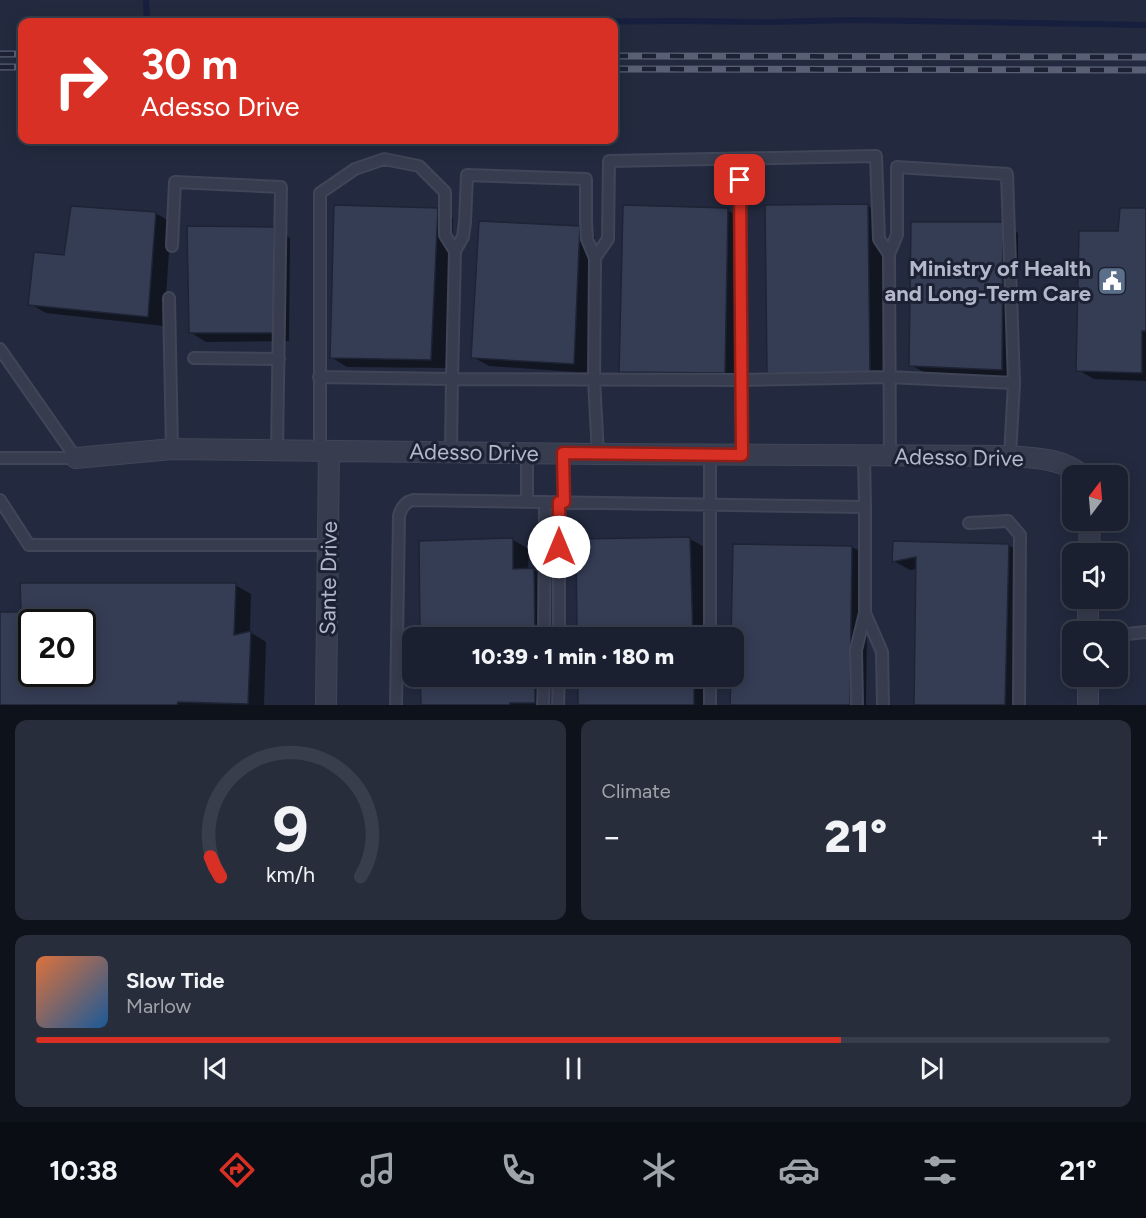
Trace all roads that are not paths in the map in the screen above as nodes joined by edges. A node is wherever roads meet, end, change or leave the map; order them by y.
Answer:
1 (740, 159) junction
2 (172, 246) dead end
3 (455, 251) junction
4 (889, 254) junction
5 (595, 258) junction
6 (169, 298) dead end
7 (0, 350) edge
8 (194, 358) dead end
9 (279, 359) junction
10 (319, 377) junction
11 (890, 377) junction
12 (452, 379) junction
13 (594, 380) junction
14 (742, 380) junction
15 (1014, 383) junction
16 (172, 449) junction
17 (277, 450) junction
18 (325, 451) junction
19 (451, 452) junction
20 (527, 453) junction
21 (563, 453) junction
22 (598, 454) junction
23 (710, 454) junction
24 (742, 455) junction
25 (864, 455) junction
26 (890, 456) junction
27 (1010, 456) junction
28 (0, 458) edge
29 (76, 458) junction
30 (1064, 465) edge
31 (0, 500) edge
32 (527, 501) junction
33 (545, 502) junction
34 (562, 502) junction
35 (710, 504) junction
36 (865, 507) junction
37 (969, 523) dead end
38 (329, 545) junction
39 (865, 613) junction
40 (544, 627) edge
41 (559, 627) edge
42 (710, 627) edge
43 (1146, 633) edge
44 (1128, 634) edge
45 (543, 687) edge
46 (559, 687) edge
47 (710, 687) edge
48 (1088, 687) edge
49 (326, 705) edge
50 (396, 705) edge
51 (543, 705) edge
52 (558, 705) edge
53 (710, 705) edge
54 (857, 705) edge
55 (883, 705) edge
56 (1019, 705) edge
57 (1088, 705) edge

1 - 4 lane
1 - 5 lane
1 - 14 lane
2 - 9 lane
3 - 5 lane
3 - 10 lane
3 - 12 lane
4 - 11 lane
4 - 15 lane
5 - 13 lane
6 - 16 lane
7 - 29 lane
8 - 9 lane
9 - 17 lane
10 - 12 lane
10 - 18 lane
11 - 14 lane
11 - 15 lane
11 - 26 lane
12 - 13 lane
12 - 19 lane
13 - 14 lane
13 - 22 lane
14 - 24 lane
15 - 27 lane
16 - 17 street, Adesso Drive
16 - 29 street, Adesso Drive
17 - 18 street, Adesso Drive
18 - 19 street, Adesso Drive
18 - 38 street, Sante Drive
19 - 20 street, Adesso Drive
20 - 21 street, Adesso Drive
20 - 32 lane
21 - 22 street, Adesso Drive
21 - 34 lane
22 - 23 street, Adesso Drive
23 - 24 street, Adesso Drive
23 - 35 lane
24 - 25 street, Adesso Drive
25 - 26 street, Adesso Drive
25 - 36 lane
26 - 27 street, Adesso Drive
27 - 30 street, Adesso Drive
28 - 29 lane
31 - 38 lane
32 - 33 lane
32 - 50 lane
33 - 34 lane
33 - 40 lane
34 - 35 lane
34 - 41 lane
35 - 36 lane
35 - 42 lane
36 - 39 lane
37 - 56 lane
38 - 49 street, Sante Drive
39 - 54 lane
39 - 55 lane
43 - 44 lane
45 - 51 lane
46 - 52 lane
47 - 53 lane
48 - 57 street

